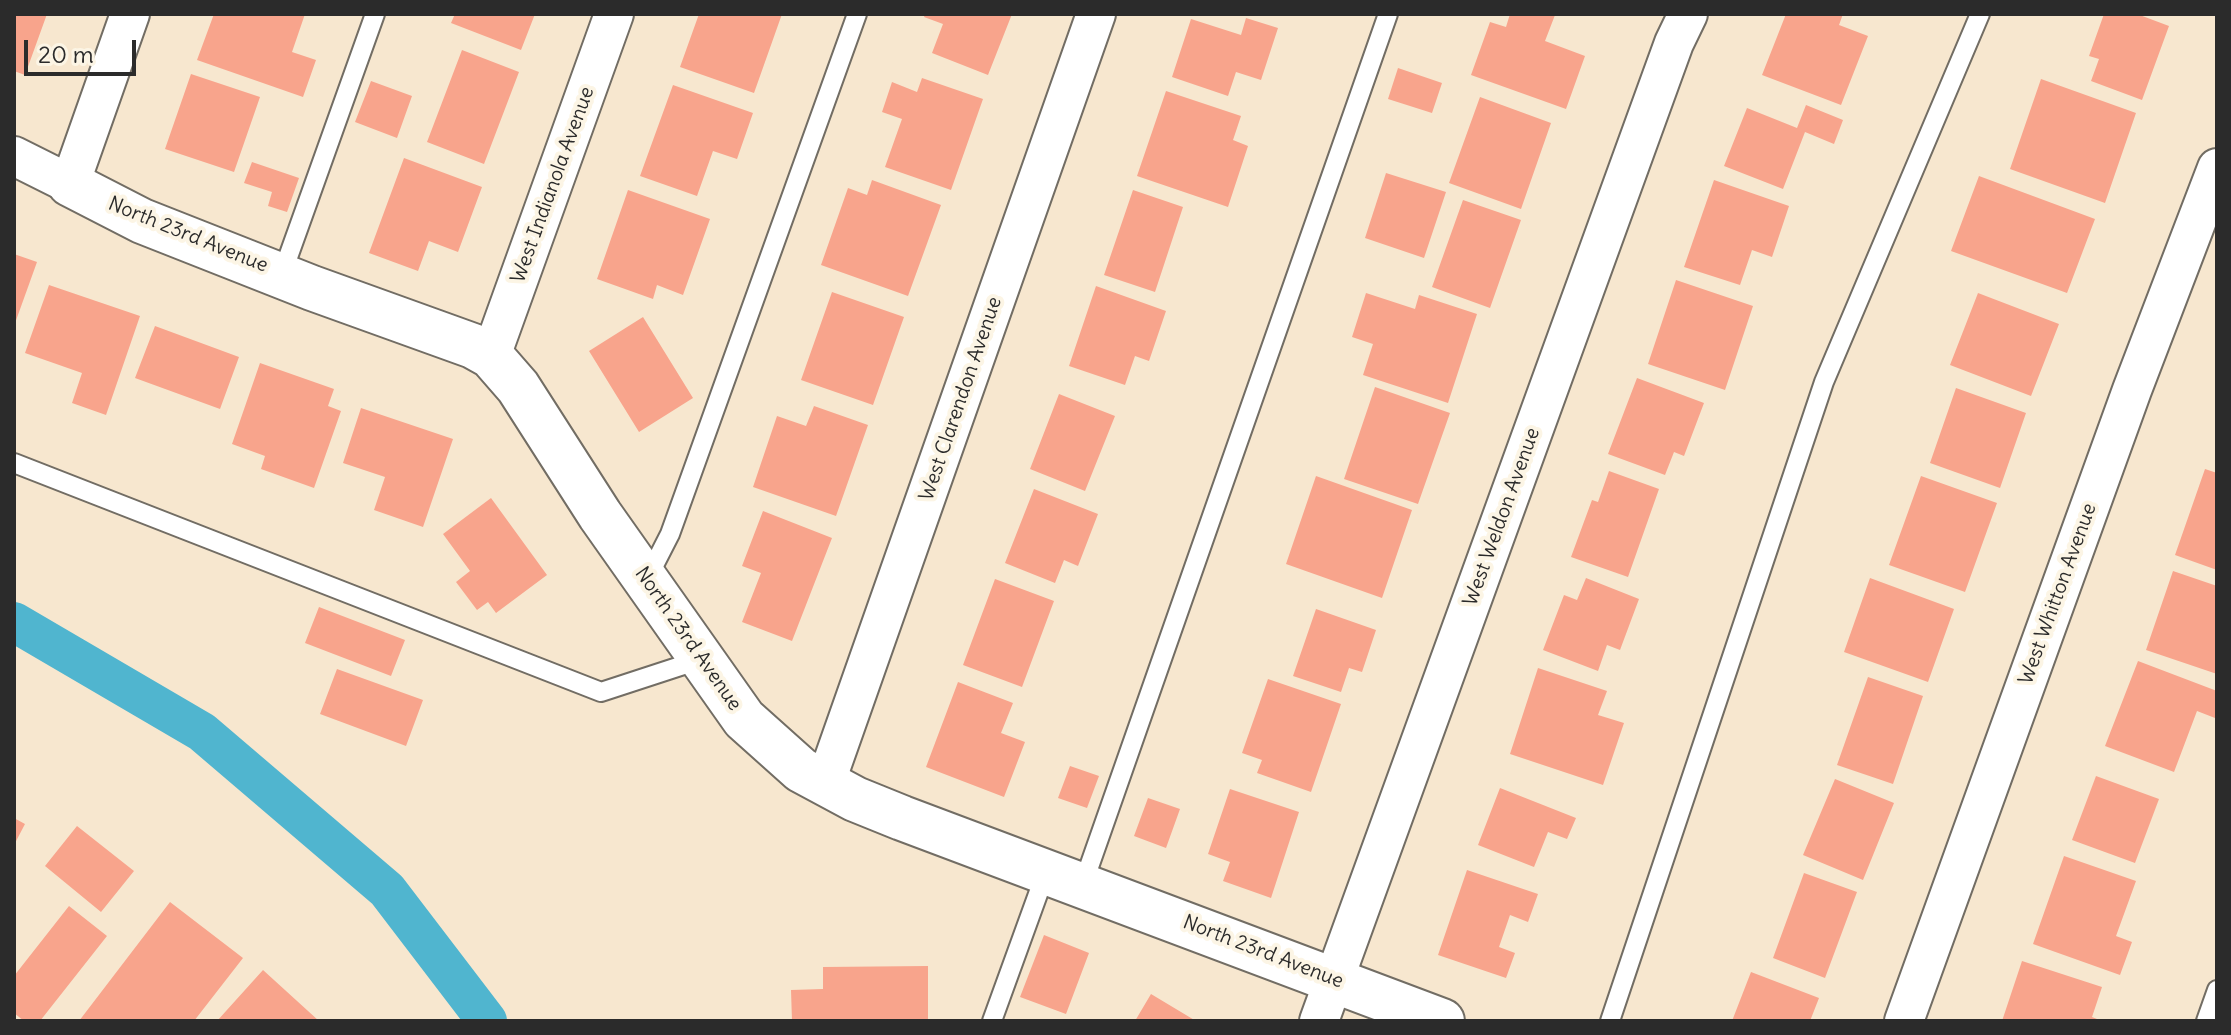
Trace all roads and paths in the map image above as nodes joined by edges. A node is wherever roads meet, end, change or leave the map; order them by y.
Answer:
1 (130, 14) edge
2 (375, 14) edge
3 (614, 14) edge
4 (857, 14) edge
5 (1096, 14) edge
6 (1388, 14) edge
7 (1688, 14) edge
8 (1980, 14) edge
9 (14, 156) edge
10 (2217, 168) edge
11 (70, 184) junction
12 (282, 274) junction
13 (491, 356) junction
14 (14, 463) edge
15 (646, 581) junction
16 (702, 659) junction
17 (825, 784) junction
18 (1064, 878) junction
19 (1334, 979) junction
20 (2217, 990) edge
21 (2211, 1014) edge
22 (992, 1021) edge
23 (1319, 1021) edge
24 (1442, 1021) edge
25 (1610, 1021) edge
26 (1904, 1021) edge

1 - 11 street
2 - 12 lane
3 - 13 street, West Indianola Avenue
4 - 15 lane
5 - 17 street, West Clarendon Avenue
6 - 18 lane
7 - 19 street, West Weldon Avenue
8 - 25 lane
9 - 11 street, North 23rd Avenue
10 - 26 street, West Whitton Avenue
11 - 12 street, North 23rd Avenue
12 - 13 street, North 23rd Avenue
13 - 15 street, North 23rd Avenue
14 - 16 lane
15 - 16 street, North 23rd Avenue
16 - 17 street, North 23rd Avenue
17 - 18 street, North 23rd Avenue
18 - 19 street, North 23rd Avenue
18 - 22 lane
19 - 23 street, West Weldon Avenue
19 - 24 street, North 23rd Avenue
20 - 21 lane

